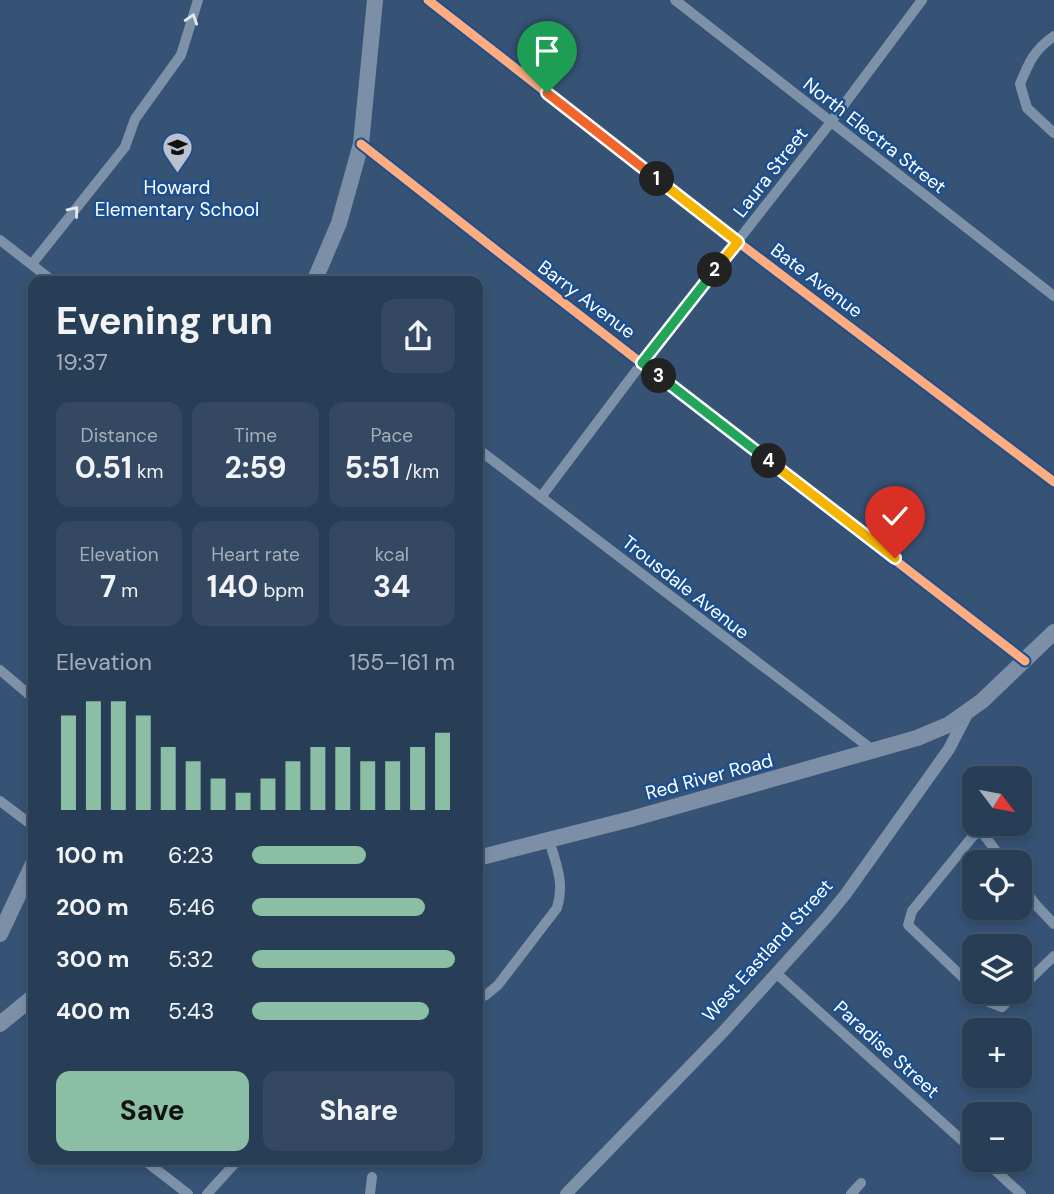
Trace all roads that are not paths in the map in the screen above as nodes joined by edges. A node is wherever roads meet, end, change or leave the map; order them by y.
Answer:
1 (198, 0) edge
2 (375, 0) edge
3 (428, 0) edge
4 (675, 0) edge
5 (921, 1) edge
6 (1054, 36) edge
7 (831, 122) junction
8 (1054, 133) edge
9 (361, 144) junction
10 (0, 240) edge
11 (738, 242) junction
12 (32, 264) junction
13 (47, 276) edge
14 (316, 276) edge
15 (1054, 296) edge
16 (642, 363) junction
17 (483, 453) edge
18 (1054, 482) edge
19 (541, 497) junction
20 (1054, 632) edge
21 (1025, 661) junction
22 (0, 670) edge
23 (28, 694) edge
24 (969, 710) junction
25 (948, 725) joint
26 (874, 751) junction
27 (0, 801) edge
28 (28, 822) edge
29 (550, 840) junction
30 (995, 850) edge
31 (483, 857) edge
32 (28, 875) edge
33 (1032, 900) edge
34 (1054, 924) edge
35 (0, 934) edge
36 (1054, 956) edge
37 (776, 973) junction
38 (962, 976) edge
39 (1032, 978) edge
40 (483, 996) edge
41 (28, 1001) edge
42 (0, 1024) edge
43 (962, 1140) edge
44 (150, 1165) edge
45 (234, 1165) edge
46 (997, 1172) edge
47 (372, 1177) dead end
48 (861, 1183) dead end
49 (568, 1193) edge
50 (188, 1194) edge
51 (207, 1194) edge
52 (370, 1194) edge
53 (851, 1194) edge
54 (1021, 1194) edge

12 -> 1 street
2 - 9 main road
3 - 11 street, Bate Avenue
4 - 7 street, North Electra Street
5 - 7 street, Laura Street
6 - 8 street
7 - 11 street, Laura Street
7 - 15 street, North Electra Street
9 - 14 main road
9 - 16 street, Barry Avenue
10 - 12 street
11 - 16 street, Laura Street
11 - 18 street, Bate Avenue
12 - 13 street
16 - 19 street, Laura Street
16 - 21 street, Barry Avenue
17 - 19 street, Trousdale Avenue
19 - 26 street, Trousdale Avenue
20 - 21 main road
21 - 24 main road, West Eastland Street
22 - 23 street
24 - 25 main road, West Eastland Street
24 - 37 street, West Eastland Street
25 - 26 main road, Red River Road
26 - 29 main road, Red River Road
27 - 28 street
29 - 31 main road, Red River Road
29 - 40 street
30 - 38 street
32 - 35 main road
33 - 34 street
36 - 39 street
37 - 43 street, Paradise Street
37 - 49 street, West Eastland Street
41 - 42 main road
44 - 50 street
45 - 51 street
46 - 54 street
47 - 52 street
48 - 53 street

